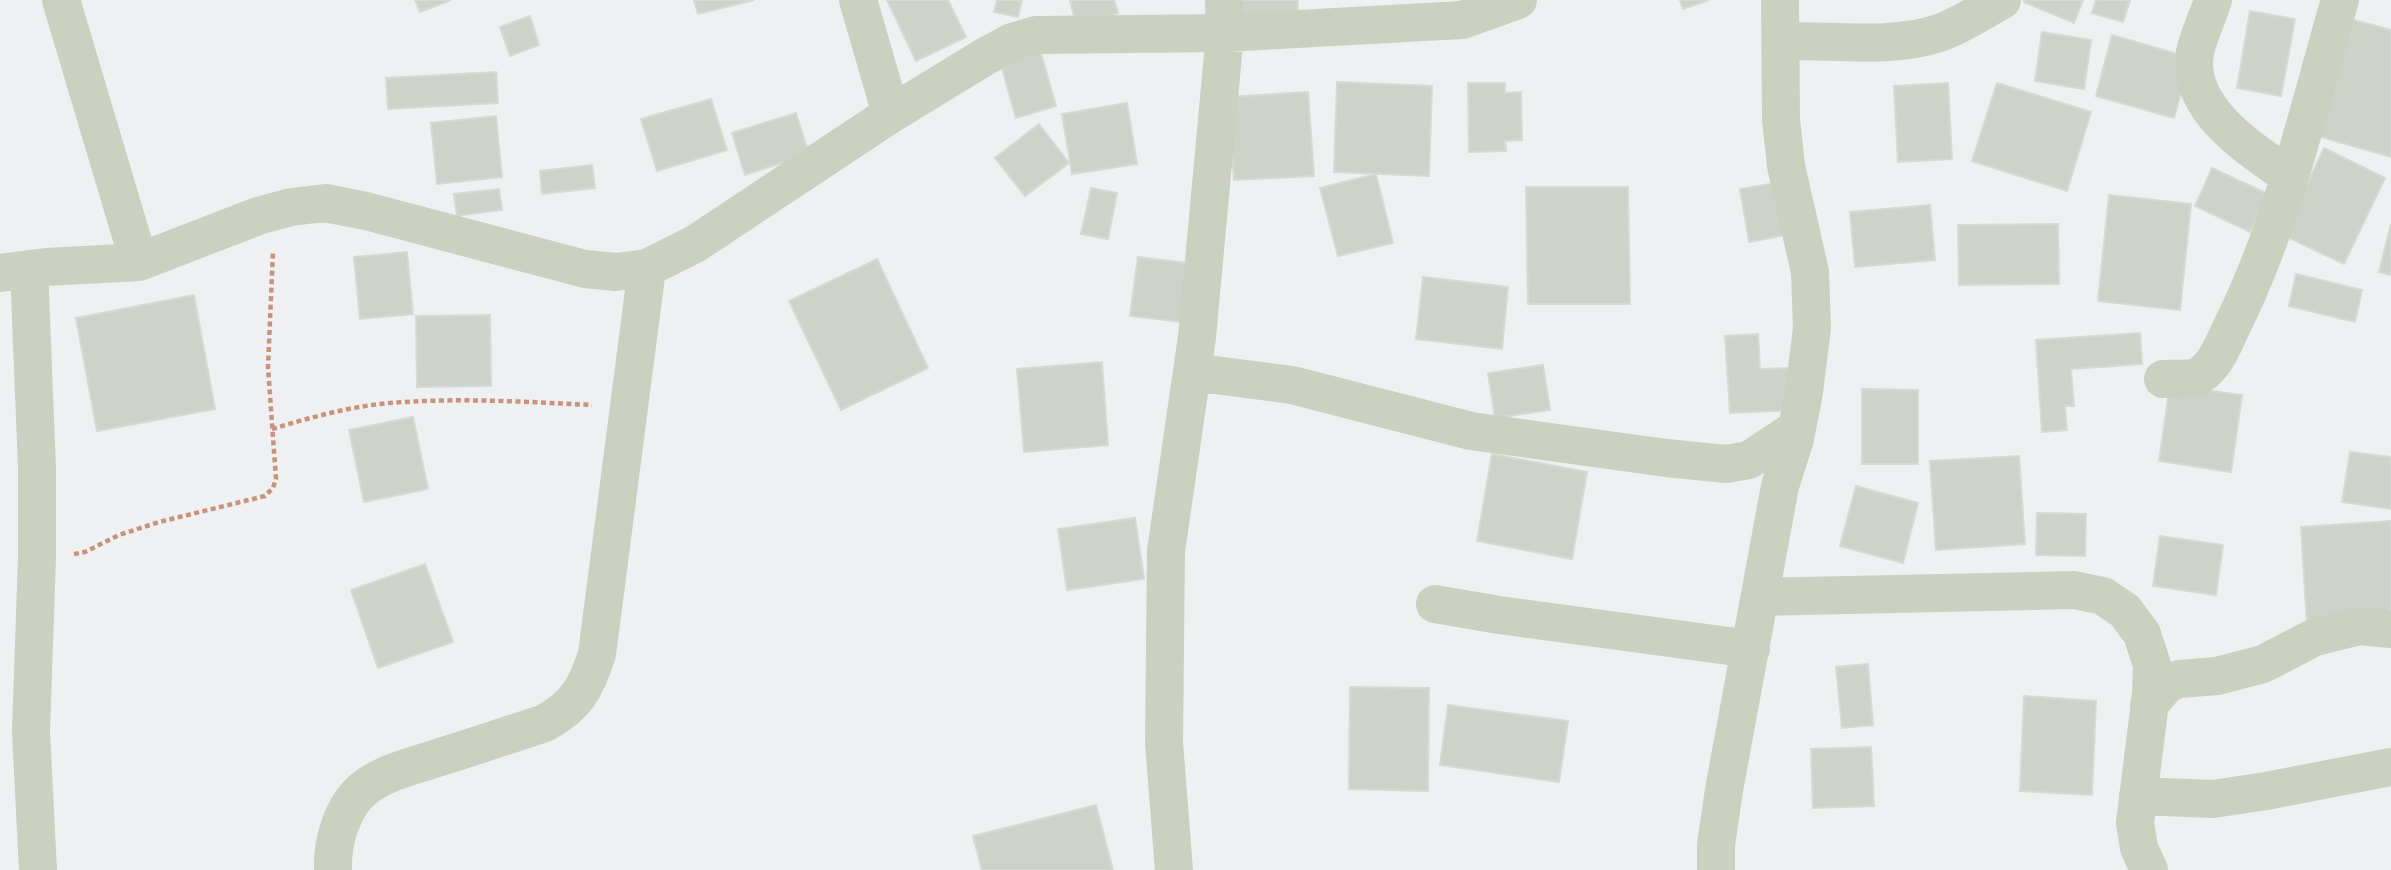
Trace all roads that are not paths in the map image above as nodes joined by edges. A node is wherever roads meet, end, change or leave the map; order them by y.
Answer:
1 (61, 0) edge
2 (858, 0) edge
3 (1518, 0) edge
4 (1780, 0) edge
5 (2001, 0) edge
6 (2214, 0) edge
7 (2340, 0) edge
8 (1225, 16) edge
9 (1782, 41) junction
10 (891, 114) junction
11 (2289, 176) junction
12 (139, 262) junction
13 (647, 268) junction
14 (14, 271) edge
15 (1192, 372) junction
16 (2163, 379) dead end
17 (1796, 429) junction
18 (1761, 597) junction
19 (1435, 604) dead end
20 (2391, 629) edge
21 (1751, 649) junction
22 (2149, 705) junction
23 (2391, 767) edge
24 (2138, 796) junction
25 (38, 870) edge
26 (332, 870) edge
27 (1174, 870) edge
28 (1716, 870) edge
29 (2149, 870) edge

1 - 12 street
2 - 10 street
3 - 8 street
4 - 9 street
5 - 9 street
6 - 11 street
7 - 11 street
8 - 10 street
8 - 15 street
9 - 17 street
10 - 13 street
11 - 16 street
12 - 13 street
12 - 14 street
13 - 26 street
14 - 25 street
15 - 17 street
15 - 27 street
17 - 18 street
18 - 21 street
18 - 22 street
19 - 21 street
20 - 22 street
21 - 28 street
22 - 24 street
23 - 24 street
24 - 29 street

